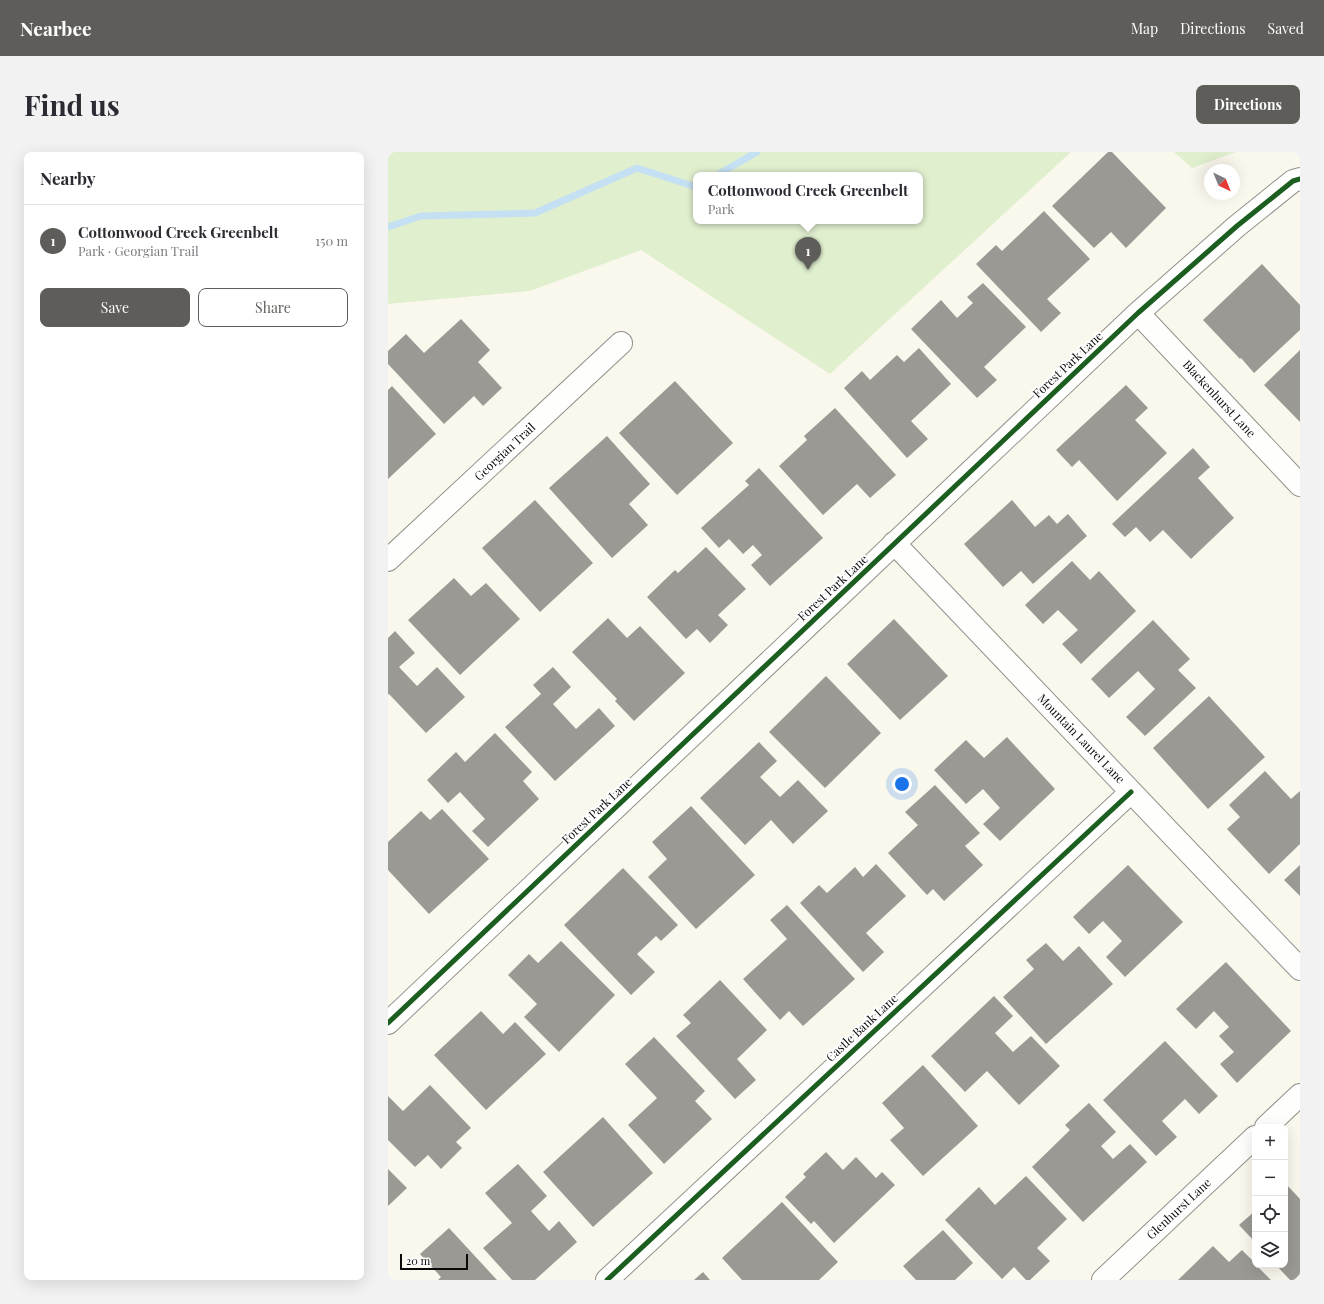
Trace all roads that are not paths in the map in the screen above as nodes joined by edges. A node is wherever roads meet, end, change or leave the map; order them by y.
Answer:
1 (1300, 178) edge
2 (1138, 313) junction
3 (621, 343) dead end
4 (1300, 484) edge
5 (894, 543) junction
6 (388, 560) edge
7 (1131, 792) junction
8 (1300, 969) edge
9 (388, 1022) edge
10 (1300, 1095) edge
11 (1269, 1124) edge
12 (1252, 1140) edge
13 (607, 1280) edge
14 (1103, 1280) edge

1 - 2 street, Forest Park Lane
2 - 4 street, Blackenhurst Lane
2 - 5 street, Forest Park Lane
3 - 6 street, Georgian Trail
5 - 7 street, Mountain Laurel Lane
5 - 9 street, Forest Park Lane
7 - 8 street, Mountain Laurel Lane
7 - 13 street, Castle Bank Lane
10 - 11 street
12 - 14 street, Glenhurst Lane

